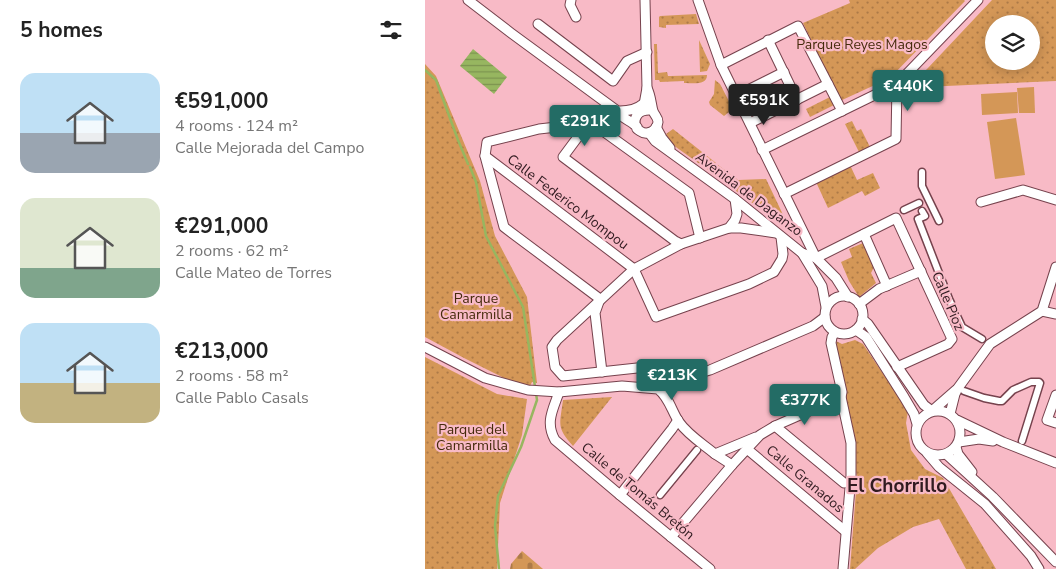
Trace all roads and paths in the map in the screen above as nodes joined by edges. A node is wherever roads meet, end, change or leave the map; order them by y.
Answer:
1 (468, 0) edge
2 (571, 0) edge
3 (645, 0) edge
4 (698, 0) edge
5 (978, 0) edge
6 (576, 17) dead end
7 (538, 24) dead end
8 (768, 40) junction
9 (647, 52) junction
10 (721, 65) junction
11 (784, 72) junction
12 (828, 84) junction
13 (897, 84) junction
14 (647, 88) junction
15 (736, 96) junction
16 (797, 100) junction
17 (640, 110) junction
18 (618, 111) junction
19 (842, 111) junction
20 (654, 112) junction
21 (589, 122) junction
22 (750, 122) junction
23 (635, 125) junction
24 (653, 130) junction
25 (762, 150) junction
26 (485, 156) junction
27 (922, 172) dead end
28 (784, 194) junction
29 (735, 199) junction
30 (1056, 200) edge
31 (981, 202) dead end
32 (919, 203) dead end
33 (904, 210) dead end
34 (922, 211) dead end
35 (939, 221) dead end
36 (729, 228) junction
37 (864, 234) junction
38 (779, 235) junction
39 (700, 238) junction
40 (681, 244) junction
41 (802, 253) junction
42 (816, 258) junction
43 (1056, 267) edge
44 (634, 269) junction
45 (921, 271) junction
46 (887, 286) junction
47 (848, 296) junction
48 (600, 299) junction
49 (859, 304) junction
50 (826, 307) junction
51 (1042, 311) junction
52 (1056, 314) edge
53 (825, 317) junction
54 (862, 319) junction
55 (813, 326) junction
56 (856, 330) junction
57 (834, 331) junction
58 (982, 339) dead end
59 (425, 347) edge
60 (665, 365) dead end
61 (897, 367) junction
62 (602, 372) junction
63 (664, 386) junction
64 (961, 390) junction
65 (559, 392) junction
66 (1056, 395) edge
67 (841, 397) junction
68 (932, 411) junction
69 (953, 417) junction
70 (678, 420) junction
71 (1056, 423) edge
72 (917, 424) junction
73 (775, 426) junction
74 (760, 435) junction
75 (972, 440) junction
76 (1022, 441) dead end
77 (1003, 442) junction
78 (957, 445) junction
79 (747, 449) junction
80 (697, 450) dead end
81 (927, 453) junction
82 (715, 454) junction
83 (946, 454) junction
84 (1056, 462) edge
85 (960, 463) junction
86 (732, 465) junction
87 (947, 474) junction
88 (840, 480) dead end
89 (620, 495) junction
90 (661, 495) dead end
91 (845, 531) junction
92 (671, 537) junction
93 (1056, 562) edge
94 (710, 569) edge
95 (843, 569) edge
96 (1039, 569) edge

1 - 18 street
2 - 6 street
3 - 9 street
4 - 10 street
5 - 13 street
7 - 9 street
8 - 10 street
8 - 11 street
8 - 12 street
9 - 14 street
10 - 15 street
11 - 15 street
11 - 16 street
12 - 16 street
12 - 19 street
13 - 19 street
13 - 28 street
14 - 17 street
14 - 20 street
15 - 22 street
16 - 22 street
17 - 18 street
17 - 20 street
17 - 23 street
18 - 23 street
19 - 25 street
20 - 24 street
21 - 26 street
21 - 39 street
21 - 40 street
22 - 25 street
23 - 24 street
24 - 29 street, Avenida de Daganzo
25 - 28 street
26 - 44 street, Calle Federico Mompou
26 - 48 street
27 - 35 street
28 - 42 street
29 - 36 street
29 - 38 street, Avenida de Daganzo
30 - 31 street
32 - 33 street
34 - 58 street
36 - 38 street
36 - 39 street
37 - 42 street
37 - 45 street, Calle Pioz
37 - 46 street
38 - 41 street, Avenida de Daganzo
38 - 44 street
39 - 40 street
40 - 44 street
41 - 42 street, Avenida de Daganzo
41 - 50 street, Avenida de Daganzo
42 - 47 street, Avenida de Daganzo
43 - 51 street
44 - 48 street
45 - 46 street
45 - 61 street, Calle Pioz
46 - 49 street
47 - 49 street
47 - 50 street
48 - 62 street
48 - 62 street
49 - 54 street
50 - 53 street
51 - 52 street
51 - 64 street
53 - 55 street
53 - 57 street
54 - 56 street
54 - 61 street
55 - 57 street
55 - 63 street
56 - 57 street
56 - 72 street
57 - 67 street
59 - 65 street
60 - 62 street
61 - 68 street
63 - 65 street
63 - 70 street
64 - 68 street
64 - 69 street
64 - 76 street
65 - 89 street, Calle de Tomás Bretón
66 - 71 street
67 - 73 street
67 - 91 street
68 - 69 street
68 - 72 street
69 - 77 street
69 - 78 street
70 - 82 street
70 - 89 street
72 - 81 street
73 - 74 street
73 - 88 street
74 - 79 street
74 - 82 street
75 - 77 street
75 - 78 street
75 - 85 street
77 - 84 street
78 - 83 street
78 - 85 street
79 - 86 street
79 - 91 street, Calle Granados
80 - 90 street
81 - 83 street
81 - 87 street
82 - 86 street
83 - 85 street
85 - 87 street
85 - 93 street
86 - 92 street
87 - 96 street
89 - 92 street, Calle de Tomás Bretón
91 - 95 street
92 - 94 street, Calle de Tomás Bretón

